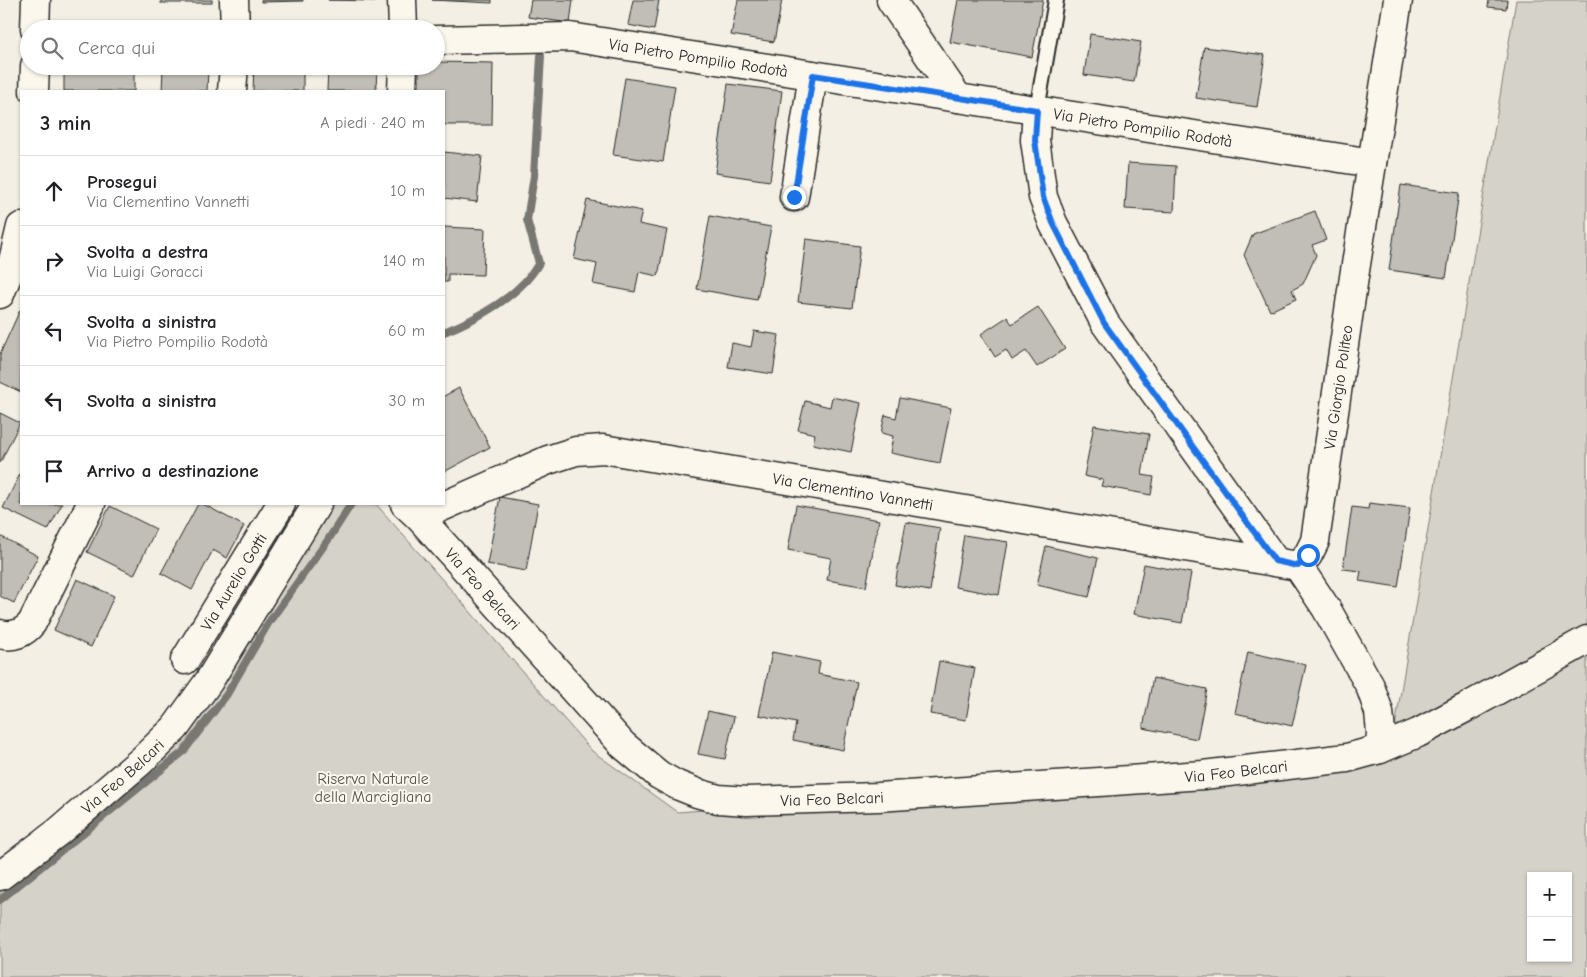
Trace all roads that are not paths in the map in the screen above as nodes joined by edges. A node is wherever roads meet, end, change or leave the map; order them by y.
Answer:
1 (36, 0) edge
2 (234, 0) edge
3 (402, 0) edge
4 (891, 0) edge
5 (1056, 0) edge
6 (1398, 0) edge
7 (36, 20) edge
8 (235, 20) edge
9 (402, 20) edge
10 (445, 40) edge
11 (35, 75) edge
12 (233, 75) edge
13 (403, 75) edge
14 (813, 75) junction
15 (34, 90) edge
16 (232, 90) edge
17 (402, 90) edge
18 (958, 98) junction
19 (1037, 110) junction
20 (1372, 163) junction
21 (794, 197) dead end
22 (20, 232) edge
23 (9, 288) edge
24 (445, 498) edge
25 (90, 505) edge
26 (280, 505) edge
27 (315, 505) edge
28 (426, 505) edge
29 (412, 510) edge
30 (1286, 564) junction
31 (0, 634) edge
32 (1587, 640) edge
33 (186, 660) dead end
34 (1380, 749) junction
35 (0, 876) edge

1 - 7 street
2 - 8 street
3 - 9 street
4 - 18 street
5 - 19 lane
6 - 20 street, Via Giorgio Politeo
10 - 14 street, Via Pietro Pompilio Rodotà
11 - 15 street
12 - 16 street
13 - 17 street
14 - 18 street, Via Pietro Pompilio Rodotà
14 - 21 street
18 - 19 street, Via Pietro Pompilio Rodotà
19 - 20 street, Via Pietro Pompilio Rodotà
19 - 30 street
20 - 30 street, Via Giorgio Politeo
22 - 23 street
24 - 30 street, Via Clementino Vannetti
25 - 31 street
26 - 33 street, Via Aurelio Gotti
27 - 35 street, Via Feo Belcari
28 - 29 street, Via Clementino Vannetti
29 - 34 street, Via Feo Belcari
30 - 34 street
32 - 34 street, Via Feo Belcari

